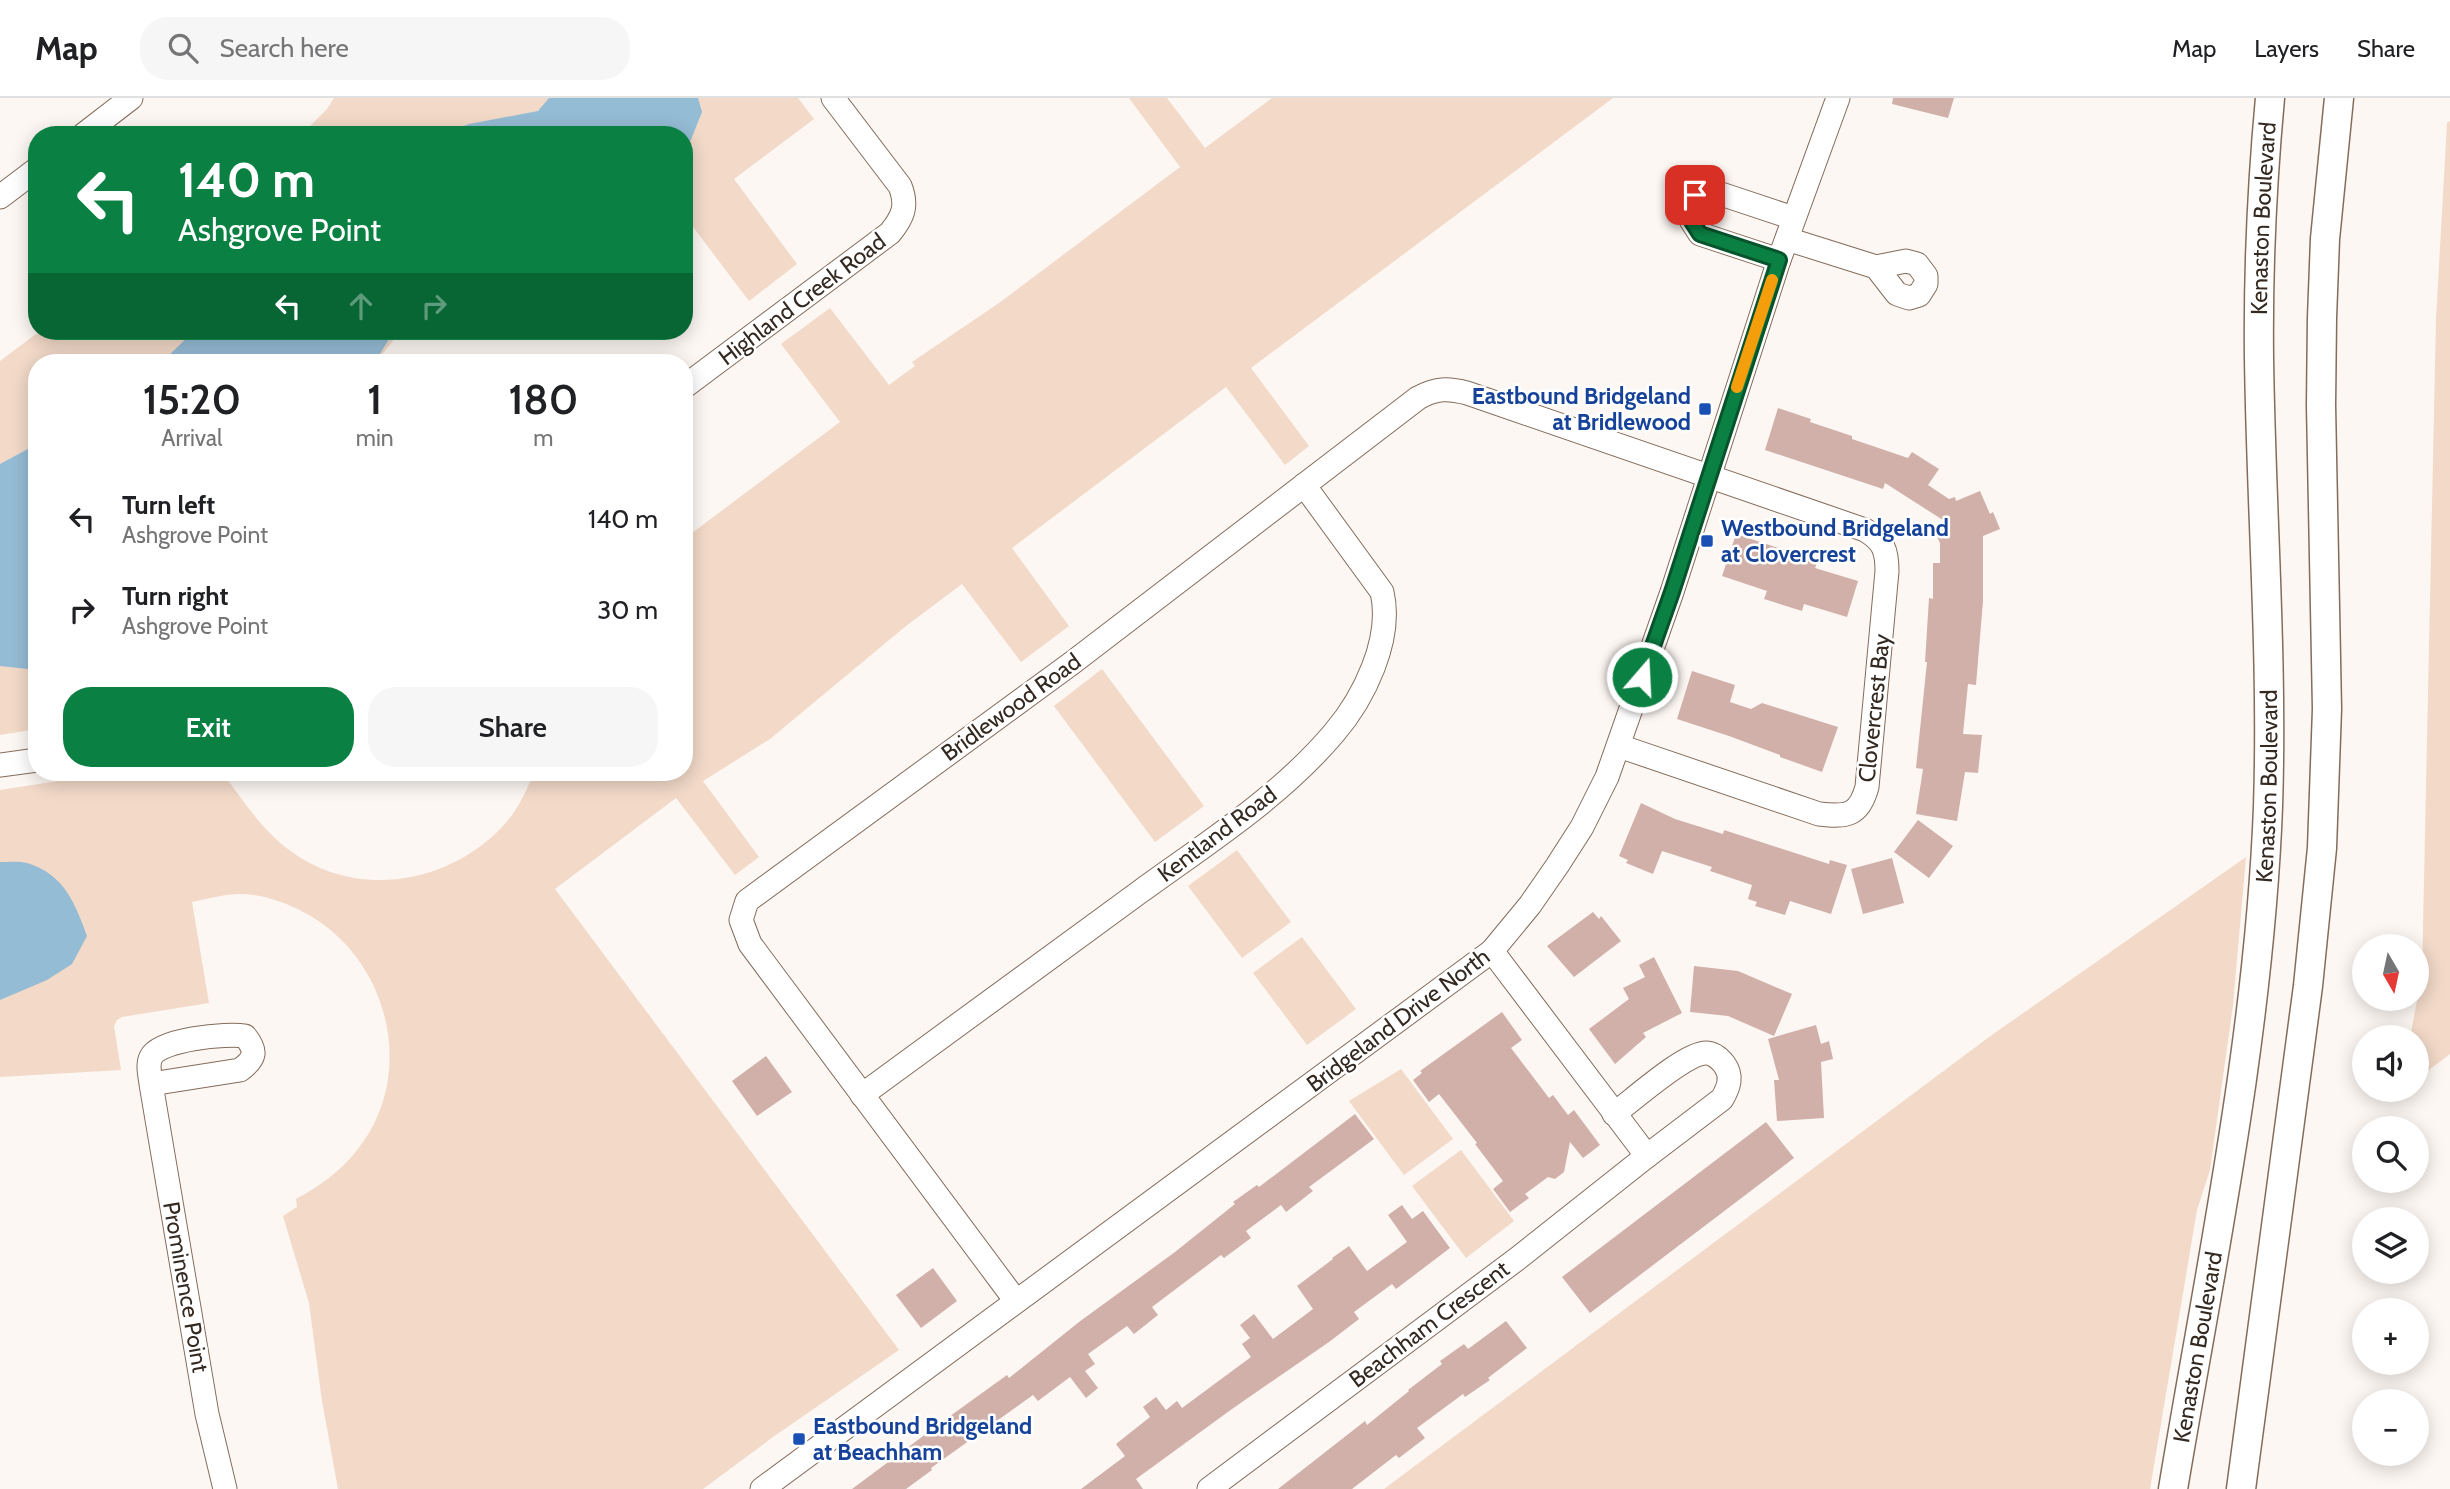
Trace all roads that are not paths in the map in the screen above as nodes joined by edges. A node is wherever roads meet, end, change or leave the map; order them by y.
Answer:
1 (131, 98) edge
2 (833, 98) edge
3 (1838, 98) edge
4 (2270, 98) edge
5 (2339, 98) edge
6 (95, 126) edge
7 (28, 176) edge
8 (0, 197) edge
9 (1786, 239) junction
10 (1877, 267) dead end
11 (693, 380) edge
12 (1709, 476) junction
13 (1304, 485) junction
14 (1619, 746) junction
15 (28, 761) edge
16 (0, 765) edge
17 (1492, 951) junction
18 (151, 1084) dead end
19 (862, 1094) junction
20 (1614, 1114) junction
21 (1647, 1156) junction
22 (1016, 1301) junction
23 (2246, 1452) junction
24 (2172, 1482) edge
25 (770, 1487) edge
26 (225, 1489) edge
27 (1209, 1489) edge
28 (2241, 1489) edge
29 (2252, 1489) edge

1 - 6 street
2 - 11 street, Highland Creek Road
3 - 9 street, Bridgeland Drive North
4 - 24 main road, Kenaston Boulevard
5 - 23 main road
7 - 8 street
9 - 10 street
9 - 12 street, Bridgeland Drive North
12 - 13 street, Bridlewood Road
12 - 14 street, Bridgeland Drive North
12 - 14 street, Clovercrest Bay
13 - 19 street, Kentland Road
13 - 19 street, Bridlewood Road
14 - 17 street, Bridgeland Drive North
15 - 16 street
17 - 20 street
17 - 22 street, Bridgeland Drive North
18 - 26 street, Prominence Point
19 - 22 street, Bridlewood Road
20 - 21 street
20 - 21 street, Beachham Crescent
21 - 27 street, Beachham Crescent
22 - 25 street, Bridgeland Drive North
23 - 28 main road
23 - 29 main road

